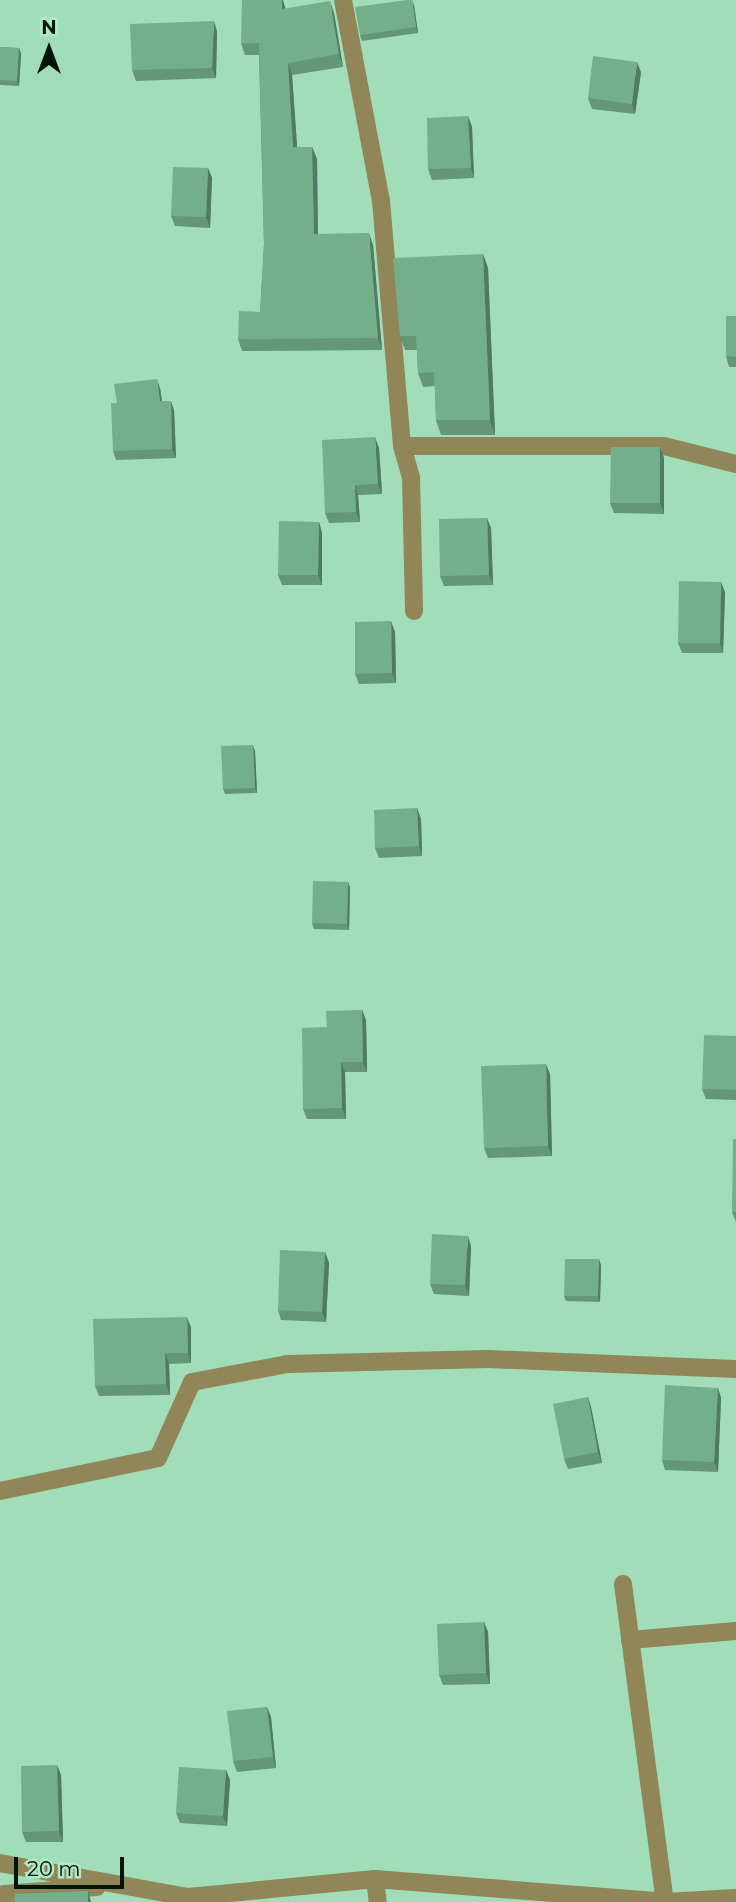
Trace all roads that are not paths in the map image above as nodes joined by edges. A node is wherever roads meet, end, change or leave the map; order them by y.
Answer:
1 (343, 0) edge
2 (402, 446) junction
3 (736, 464) edge
4 (414, 611) dead end
5 (736, 1369) edge
6 (0, 1492) edge
7 (623, 1584) dead end
8 (736, 1632) edge
9 (631, 1640) junction
10 (0, 1863) edge
11 (375, 1879) junction
12 (122, 1885) junction
13 (736, 1898) edge
14 (2, 1902) edge
15 (378, 1902) edge
16 (665, 1902) edge

1 - 2 street
2 - 3 street
2 - 4 street
5 - 6 street
7 - 9 street
8 - 9 street
9 - 16 street
10 - 12 street
11 - 12 street
11 - 15 street
11 - 16 street
12 - 14 street
13 - 16 street

